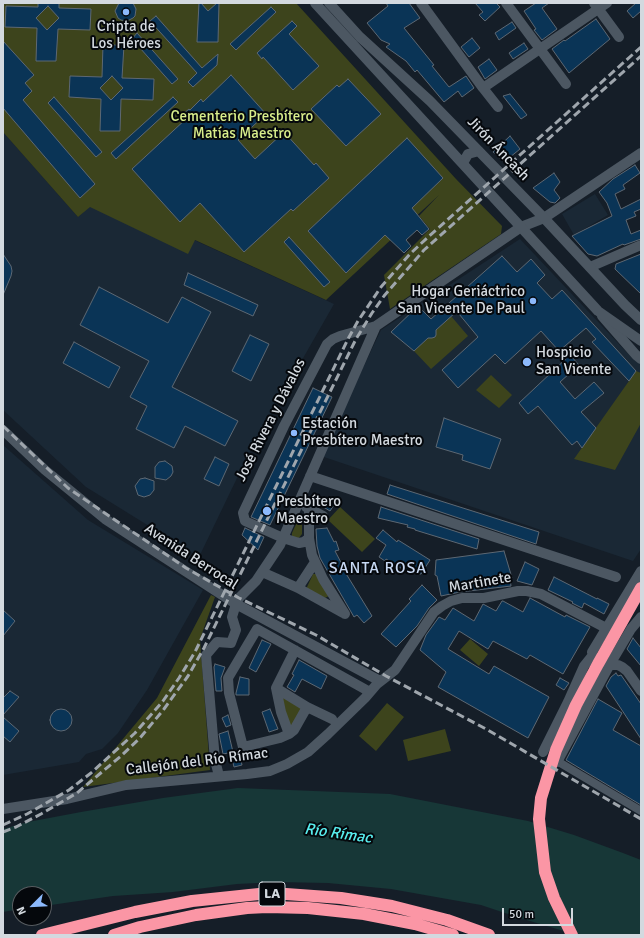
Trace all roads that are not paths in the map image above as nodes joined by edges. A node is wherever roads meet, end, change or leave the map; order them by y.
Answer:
1 (315, 3) edge
2 (329, 3) edge
3 (422, 3) edge
4 (506, 3) edge
5 (600, 5) edge
6 (619, 37) dead end
7 (540, 49) junction
8 (566, 84) dead end
9 (482, 88) junction
10 (498, 107) dead end
11 (479, 151) junction
12 (641, 153) edge
13 (463, 163) junction
14 (544, 218) junction
15 (521, 227) junction
16 (641, 245) edge
17 (590, 266) junction
18 (598, 311) junction
19 (641, 320) edge
20 (376, 326) junction
21 (641, 341) edge
22 (641, 359) edge
23 (3, 430) edge
24 (310, 476) junction
25 (299, 500) junction
26 (309, 510) junction
27 (323, 516) dead end
28 (283, 538) junction
29 (309, 538) junction
30 (315, 562) junction
31 (641, 571) edge
32 (262, 572) junction
33 (616, 577) dead end
34 (298, 588) junction
35 (641, 588) edge
36 (236, 604) junction
37 (640, 622) edge
38 (606, 628) junction
39 (295, 650) junction
40 (592, 656) junction
41 (609, 666) junction
42 (383, 678) junction
43 (276, 688) junction
44 (641, 691) edge
45 (370, 692) junction
46 (308, 707) junction
47 (332, 719) dead end
48 (289, 734) junction
49 (543, 752) joint
50 (557, 762) junction
51 (219, 776) junction
52 (3, 809) edge
53 (641, 811) edge
54 (42, 935) edge
55 (114, 935) edge
56 (453, 935) edge
57 (489, 935) edge
58 (572, 935) edge

1 - 13 street
2 - 11 street, Jirón Áncash
3 - 9 street
4 - 7 street
5 - 6 street
5 - 7 street
7 - 8 street
7 - 9 street
9 - 10 street
11 - 13 street
11 - 14 street, Jirón Áncash
12 - 14 street, José Rivera y Dávalos
13 - 15 street
14 - 15 street, José Rivera y Dávalos
14 - 17 street, Jirón Áncash
15 - 18 street
15 - 20 street, José Rivera y Dávalos
16 - 17 street
17 - 19 street, Jirón Áncash
18 - 21 street
18 - 22 street
20 - 24 street
20 - 28 street, José Rivera y Dávalos
23 - 36 street, Avenida Berrocal
24 - 25 street
24 - 33 street
25 - 26 street
25 - 28 street
26 - 27 street
26 - 29 street
28 - 29 street, José Rivera y Dávalos
28 - 32 street
29 - 30 street
30 - 34 street
30 - 34 street
31 - 38 street
32 - 34 street
32 - 36 street
35 - 58 highway
36 - 42 street, Avenida Berrocal
36 - 51 street
37 - 41 street
38 - 40 street
38 - 42 street, Martinete
39 - 43 street
39 - 45 street
39 - 48 street
40 - 41 street
40 - 49 street
41 - 44 street
41 - 50 street
42 - 45 street, Callejón del Río Rímac
43 - 46 street
43 - 48 street
45 - 51 street, Callejón del Río Rímac
46 - 47 street
46 - 48 street
49 - 50 street
50 - 53 street
51 - 52 street, Callejón del Río Rímac
54 - 57 highway, LA
55 - 56 highway, LA

